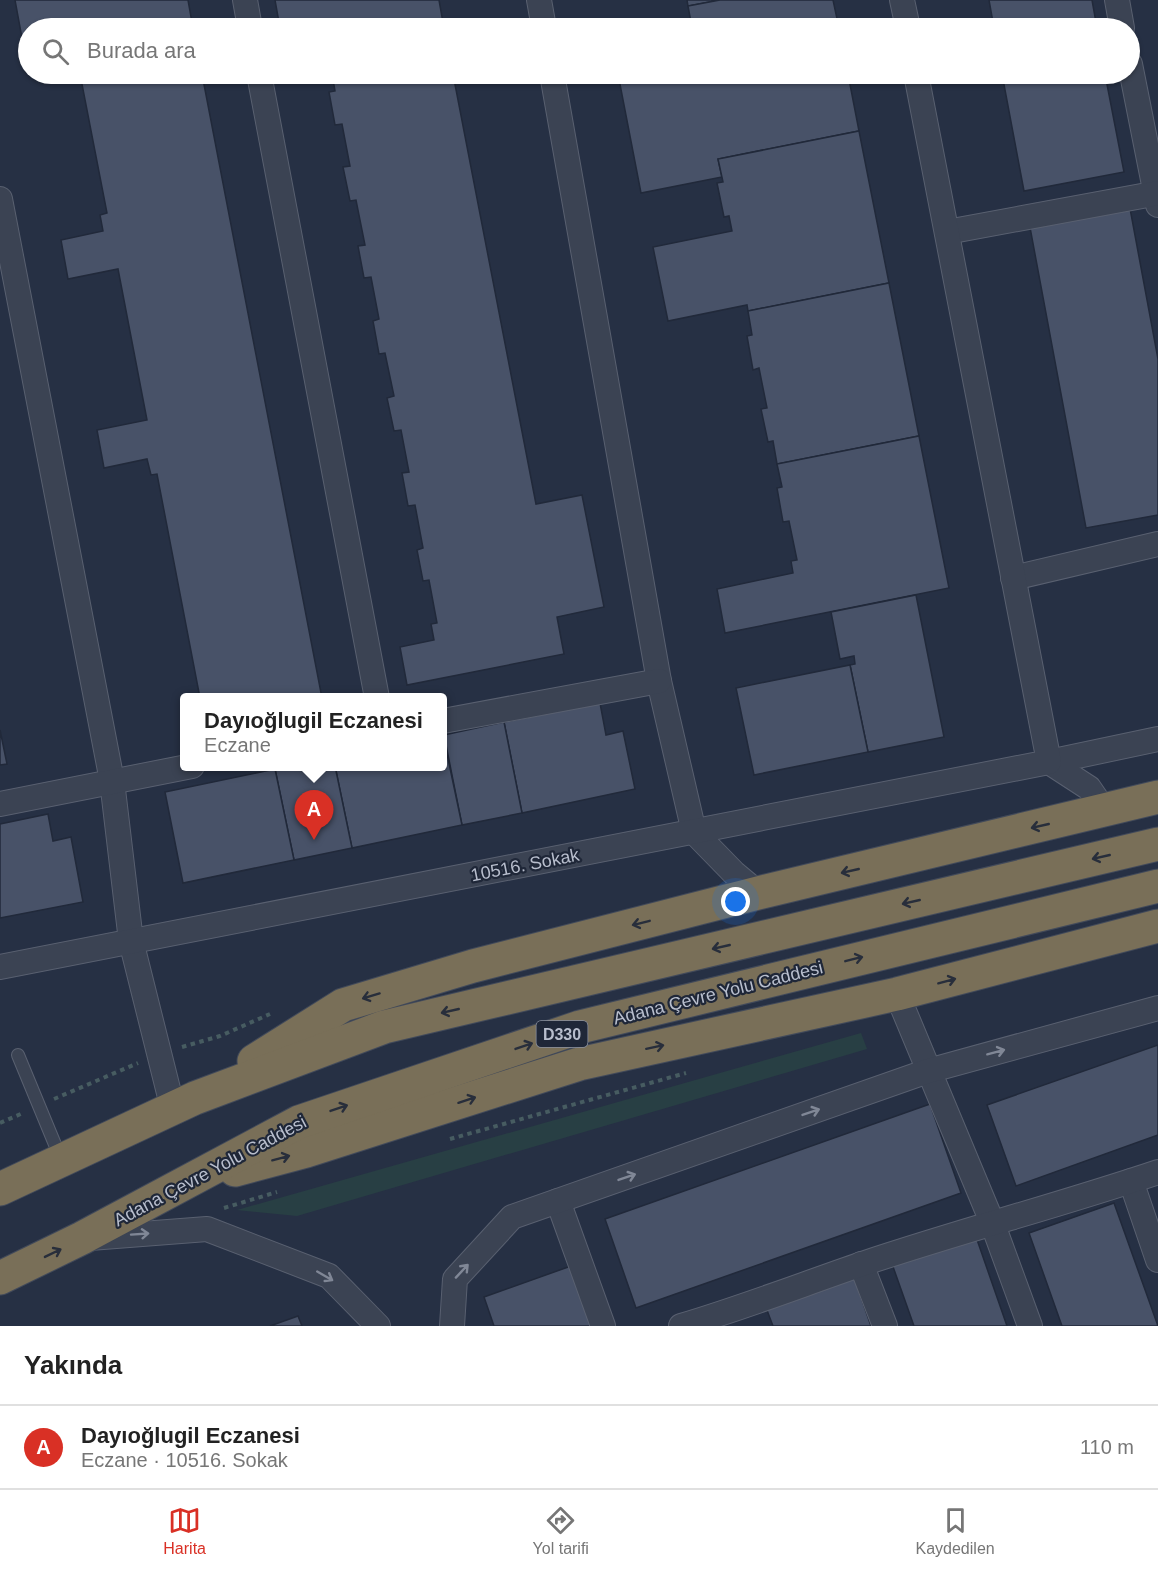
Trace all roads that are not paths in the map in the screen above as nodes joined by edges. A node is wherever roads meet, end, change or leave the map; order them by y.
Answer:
1 (245, 0) edge
2 (539, 0) edge
3 (902, 0) edge
4 (1117, 0) edge
5 (248, 18) edge
6 (542, 18) edge
7 (906, 18) edge
8 (1120, 18) edge
9 (261, 84) edge
10 (554, 84) edge
11 (918, 84) edge
12 (1134, 84) edge
13 (1157, 197) edge
14 (0, 199) edge
15 (947, 232) junction
16 (1158, 544) edge
17 (1013, 578) junction
18 (660, 681) junction
19 (376, 693) edge
20 (447, 720) edge
21 (1158, 738) edge
22 (1049, 762) junction
23 (180, 768) edge
24 (111, 781) junction
25 (1158, 797) edge
26 (0, 804) edge
27 (1104, 810) junction
28 (694, 832) junction
29 (1158, 844) edge
30 (1158, 886) edge
31 (758, 893) junction
32 (1158, 926) edge
33 (131, 942) junction
34 (0, 967) edge
35 (897, 994) junction
36 (1158, 1008) edge
37 (18, 1055) dead end
38 (928, 1071) junction
39 (184, 1103) junction
40 (61, 1161) junction
41 (1158, 1172) edge
42 (1131, 1181) junction
43 (184, 1184) junction
44 (0, 1189) edge
45 (558, 1201) junction
46 (992, 1222) junction
47 (82, 1238) junction
48 (1158, 1260) edge
49 (861, 1264) junction
50 (0, 1278) edge
51 (733, 1319) edge
52 (378, 1326) edge
53 (452, 1326) edge
54 (603, 1326) edge
55 (681, 1326) edge
56 (885, 1326) edge
57 (1030, 1326) edge

1 - 5 street
2 - 6 street
3 - 7 street
4 - 8 street
9 - 19 street
10 - 18 street
11 - 15 street
12 - 13 street
13 - 15 street
14 - 24 street
15 - 17 street
16 - 17 street
17 - 22 street
18 - 20 street
18 - 28 street
21 - 22 street, 10516. Sokak
22 - 27 street
22 - 28 street, 10516. Sokak
23 - 24 street
24 - 26 street
24 - 33 street
25 - 27 highway
27 -> 31 highway
28 - 31 street
28 - 33 street, 10516. Sokak
29 -> 39 highway
43 -> 30 highway, Adana Çevre Yolu Caddesi / D330
31 -> 39 highway
35 -> 32 highway
33 - 34 street, 10516. Sokak
33 - 39 street
35 - 38 street
43 -> 35 highway
38 -> 36 street
37 - 40 lane
45 -> 38 street
38 - 46 street
39 - 40 highway
40 - 44 highway
41 - 42 street
42 - 46 street
42 - 48 street
43 - 47 highway, Adana Çevre Yolu Caddesi / D330
53 -> 45 street
45 - 54 street
46 - 49 street
46 - 57 street
50 -> 47 highway, Adana Çevre Yolu Caddesi / D330
47 -> 52 street
49 - 51 street
49 - 56 street
51 - 55 street

